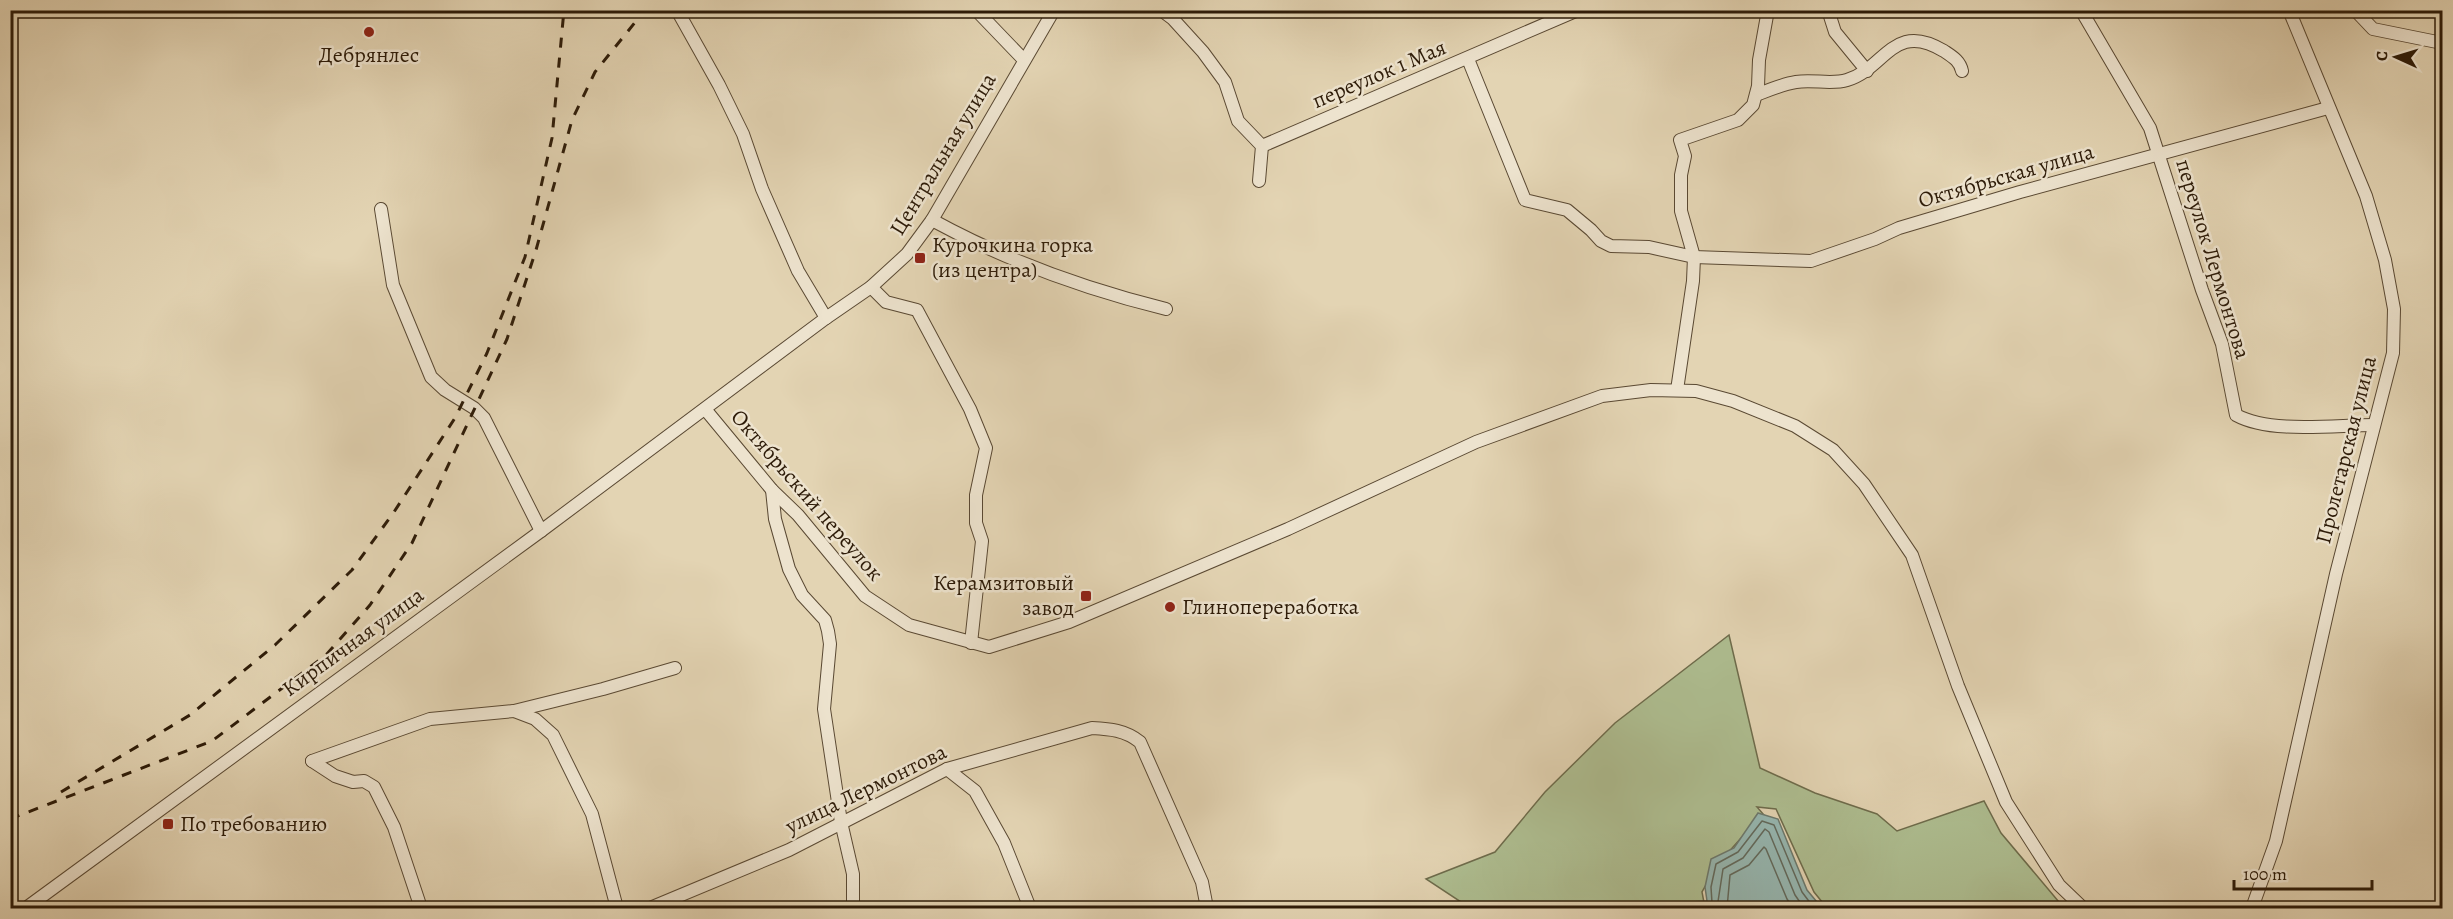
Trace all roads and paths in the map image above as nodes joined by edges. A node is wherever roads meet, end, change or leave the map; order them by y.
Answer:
1 (677, 10) edge
2 (976, 10) edge
3 (1054, 10) edge
4 (1161, 10) edge
5 (1578, 10) edge
6 (1768, 10) edge
7 (1828, 10) edge
8 (2081, 10) edge
9 (2289, 10) edge
10 (2355, 10) edge
11 (2442, 44) edge
12 (1468, 59) junction
13 (1024, 60) junction
14 (1867, 71) junction
15 (1962, 71) dead end
16 (1756, 95) junction
17 (2328, 108) junction
18 (1262, 146) junction
19 (2158, 155) junction
20 (1259, 181) dead end
21 (381, 209) dead end
22 (932, 220) junction
23 (1694, 257) junction
24 (871, 287) junction
25 (1166, 309) dead end
26 (826, 318) junction
27 (1677, 390) junction
28 (705, 409) junction
29 (2374, 425) junction
30 (772, 490) junction
31 (541, 531) junction
32 (970, 643) junction
33 (675, 668) dead end
34 (513, 711) junction
35 (947, 769) junction
36 (841, 822) junction
37 (26, 909) edge
38 (421, 909) edge
39 (617, 909) edge
40 (650, 909) edge
41 (853, 909) edge
42 (1030, 909) edge
43 (1207, 909) edge
44 (2083, 909) edge
45 (2252, 909) edge

1 - 26 street
2 - 13 street
3 - 13 street, Центральная улица
4 - 18 street
5 - 12 street, переулок 1 Мая
6 - 16 street
7 - 14 street
8 - 19 street
9 - 17 street, Пролетарская улица
10 - 11 street
12 - 18 street, переулок 1 Мая
12 - 23 street, Октябрьская улица
13 - 22 street, Центральная улица
14 - 15 street
14 - 16 street
16 - 23 street
17 - 19 street, Октябрьская улица
17 - 29 street, Пролетарская улица
18 - 20 street
19 - 23 street, Октябрьская улица
19 - 29 street, переулок Лермонтова
21 - 31 street
22 - 24 street, Центральная улица
22 - 25 street
23 - 27 street
24 - 26 street, Центральная улица
24 - 32 street
26 - 28 street, Центральная улица
27 - 32 street, Октябрьский переулок
27 - 44 street, Октябрьский переулок
28 - 30 street, Октябрьский переулок
28 - 31 street, Кирпичная улица
29 - 45 street, Пролетарская улица
30 - 32 street, Октябрьский переулок
30 - 36 street
31 - 37 street, Кирпичная улица
33 - 34 street
34 - 38 street
34 - 39 street
35 - 36 street, улица Лермонтова
35 - 42 street
35 - 43 street, улица Лермонтова
36 - 40 street, улица Лермонтова
36 - 41 street

